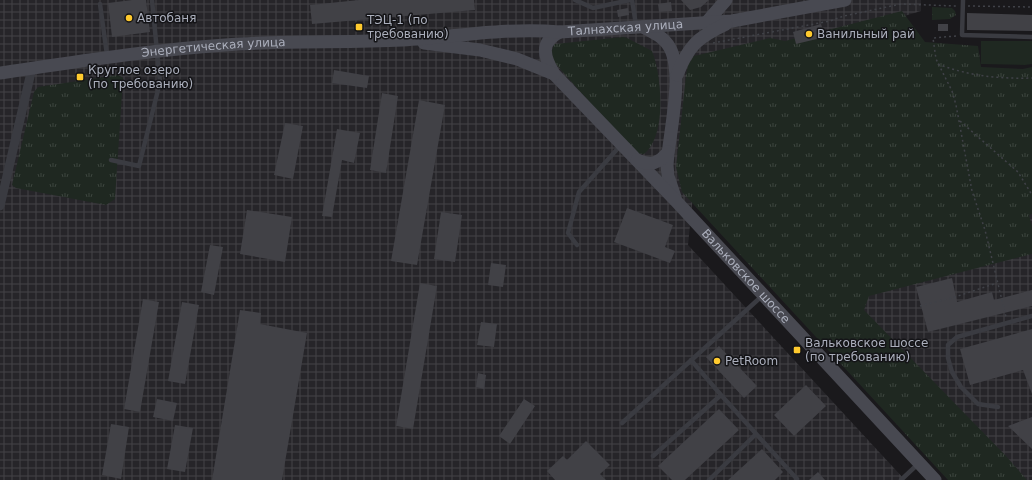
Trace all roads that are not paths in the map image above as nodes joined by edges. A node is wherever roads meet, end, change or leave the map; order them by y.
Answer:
1 (152, 0) edge
2 (575, 0) edge
3 (631, 0) edge
4 (726, 0) edge
5 (845, 0) edge
6 (963, 0) edge
7 (100, 4) dead end
8 (732, 21) junction
9 (706, 23) junction
10 (639, 27) junction
11 (554, 31) junction
12 (1032, 37) edge
13 (404, 40) junction
14 (158, 51) junction
15 (107, 58) junction
16 (32, 68) junction
17 (0, 73) edge
18 (554, 74) junction
19 (676, 76) junction
20 (622, 145) junction
21 (664, 157) junction
22 (111, 160) dead end
23 (637, 160) junction
24 (676, 201) junction
25 (0, 206) edge
26 (578, 245) dead end
27 (764, 295) junction
28 (1032, 316) edge
29 (691, 360) junction
30 (721, 394) junction
31 (998, 407) dead end
32 (622, 423) dead end
33 (756, 434) junction
34 (654, 456) dead end
35 (919, 463) junction
36 (709, 480) edge
37 (796, 480) edge
38 (901, 480) edge
39 (935, 480) edge

1 - 14 lane
2 - 3 lane
3 - 10 lane
4 - 9 main road
5 - 8 main road, Талнахская улица
6 - 12 lane
7 - 15 lane
8 - 9 main road, Талнахская улица
8 - 19 main road
9 - 10 main road, Талнахская улица
10 - 11 main road, Талнахская улица
10 - 19 main road
11 - 13 main road, Талнахская улица
11 - 18 main road, Вальковское шоссе
13 - 14 main road, Энергетическая улица
13 - 18 main road, Вальковское шоссе
14 - 15 main road, Энергетическая улица
14 - 22 lane
15 - 16 main road, Энергетическая улица
16 - 17 main road, Энергетическая улица
16 - 25 street
18 - 20 main road, Вальковское шоссе
19 - 21 main road
20 - 23 main road, Вальковское шоссе
20 - 26 lane
21 - 23 main road
21 - 24 main road
23 - 24 main road, Вальковское шоссе
24 - 27 main road, Вальковское шоссе
27 - 29 lane
27 - 35 main road, Вальковское шоссе
28 - 31 lane
29 - 30 lane
29 - 32 lane
30 - 33 lane
30 - 34 lane
33 - 36 lane
33 - 37 lane
35 - 38 lane
35 - 39 main road, Вальковское шоссе

